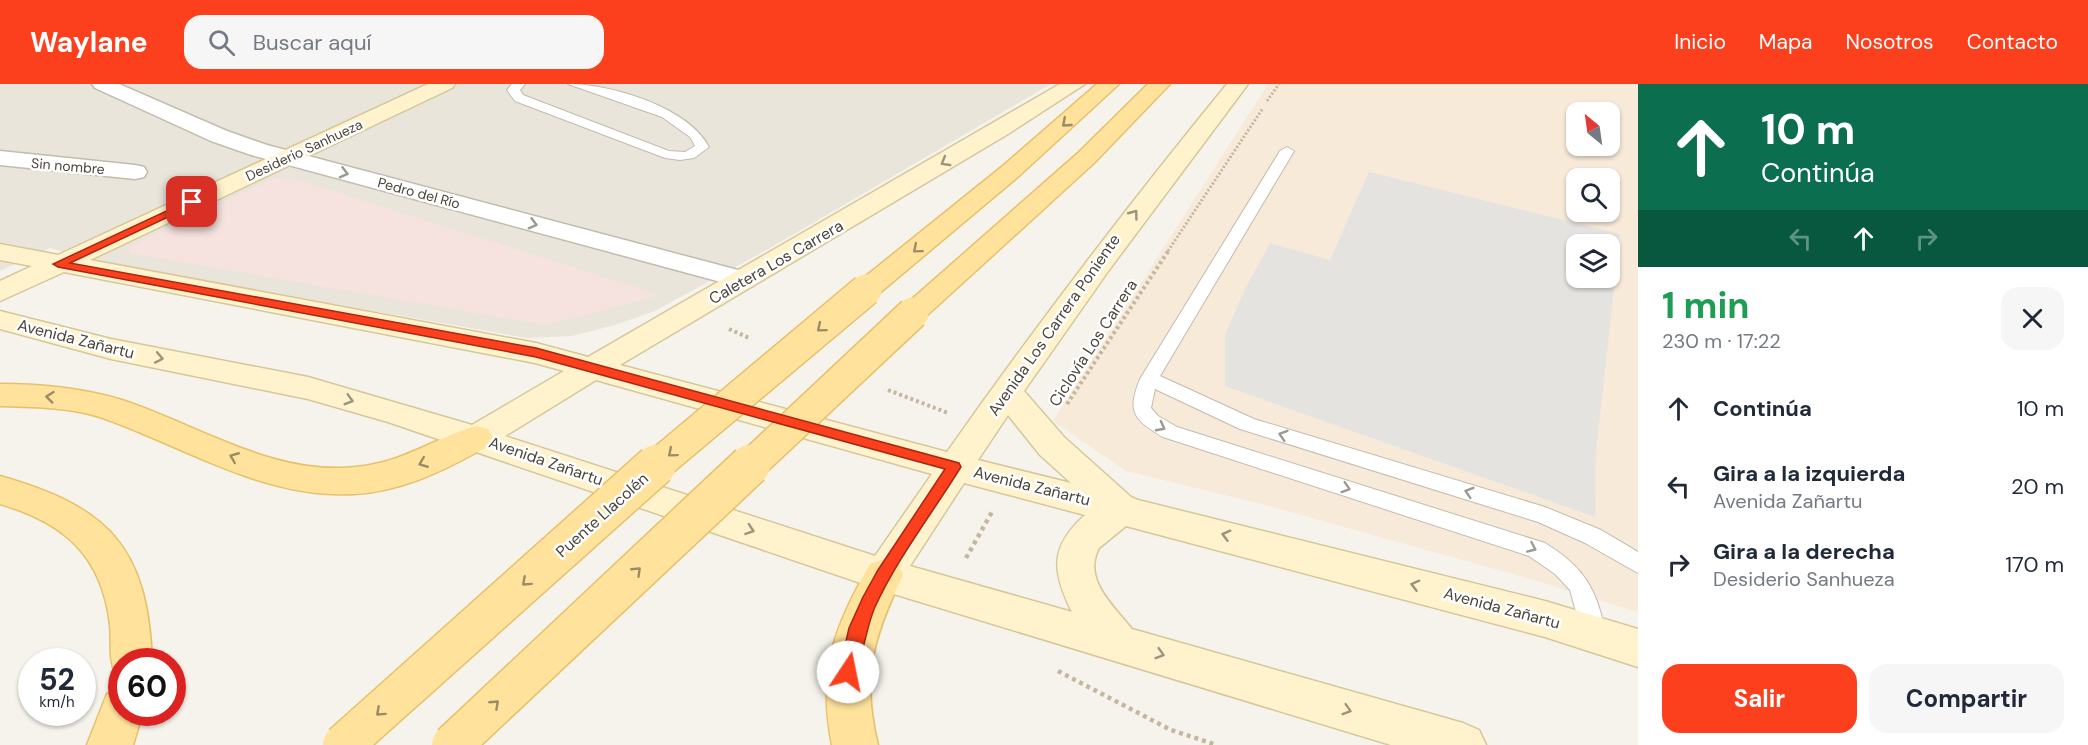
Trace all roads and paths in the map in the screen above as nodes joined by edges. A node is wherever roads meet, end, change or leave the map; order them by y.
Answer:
1 (102, 84) edge
2 (446, 84) edge
3 (519, 84) edge
4 (574, 84) edge
5 (1075, 84) edge
6 (1109, 84) edge
7 (1160, 84) edge
8 (1238, 84) edge
9 (1279, 84) edge
10 (1287, 151) dead end
11 (0, 158) edge
12 (288, 158) junction
13 (135, 172) dead end
14 (0, 252) edge
15 (58, 264) junction
16 (743, 280) junction
17 (0, 292) edge
18 (0, 320) edge
19 (592, 367) junction
20 (1149, 379) junction
21 (1006, 391) junction
22 (0, 395) edge
23 (476, 438) junction
24 (1052, 446) junction
25 (954, 467) junction
26 (1010, 480) junction
27 (0, 490) edge
28 (1125, 509) junction
29 (1638, 564) edge
30 (884, 574) junction
31 (947, 593) junction
32 (1593, 633) junction
33 (1117, 641) junction
34 (131, 648) edge
35 (1638, 648) edge
36 (1052, 668) dead end
37 (116, 726) edge
38 (110, 745) edge
39 (342, 745) edge
40 (452, 745) edge
41 (855, 745) edge
42 (1217, 745) edge
43 (1463, 745) edge

1 - 12 street, Pedro del Río
2 - 12 street, Desiderio Sanhueza
3 - 4 lane
5 -> 16 street, Caletera Los Carrera
6 -> 39 main road, Puente Llacolén, bridge
40 -> 7 main road, bridge
21 -> 8 street, Avenida Los Carrera Poniente
9 - 24 path, Ciclovía Los Carrera
10 - 20 lane
11 - 13 street, Sin nombre
12 - 15 street, Desiderio Sanhueza
12 -> 16 street, Pedro del Río
14 - 15 street, Avenida Zañartu
15 - 17 street, Desiderio Sanhueza
15 - 19 street, Avenida Zañartu
16 - 19 street, Caletera Los Carrera
18 -> 23 street, Avenida Zañartu
19 - 23 street, Caletera Los Carrera
19 - 25 street, Avenida Zañartu
29 -> 20 lane
20 -> 32 lane
21 - 24 street
21 - 25 street, Avenida Los Carrera Poniente
23 -> 22 main road
23 -> 30 street, Avenida Zañartu
24 - 28 street
25 - 26 street, Avenida Zañartu
25 - 30 street, Avenida Los Carrera Poniente
26 - 28 street, Avenida Zañartu
26 - 31 path
27 - 34 main road
32 -> 28 street, Avenida Zañartu
28 - 33 street
30 - 31 street, Avenida Zañartu
30 - 41 main road
31 - 33 street, Avenida Zañartu
32 - 35 street, Avenida Zañartu
33 -> 43 street, Avenida Zañartu
36 - 42 path
37 - 38 main road

